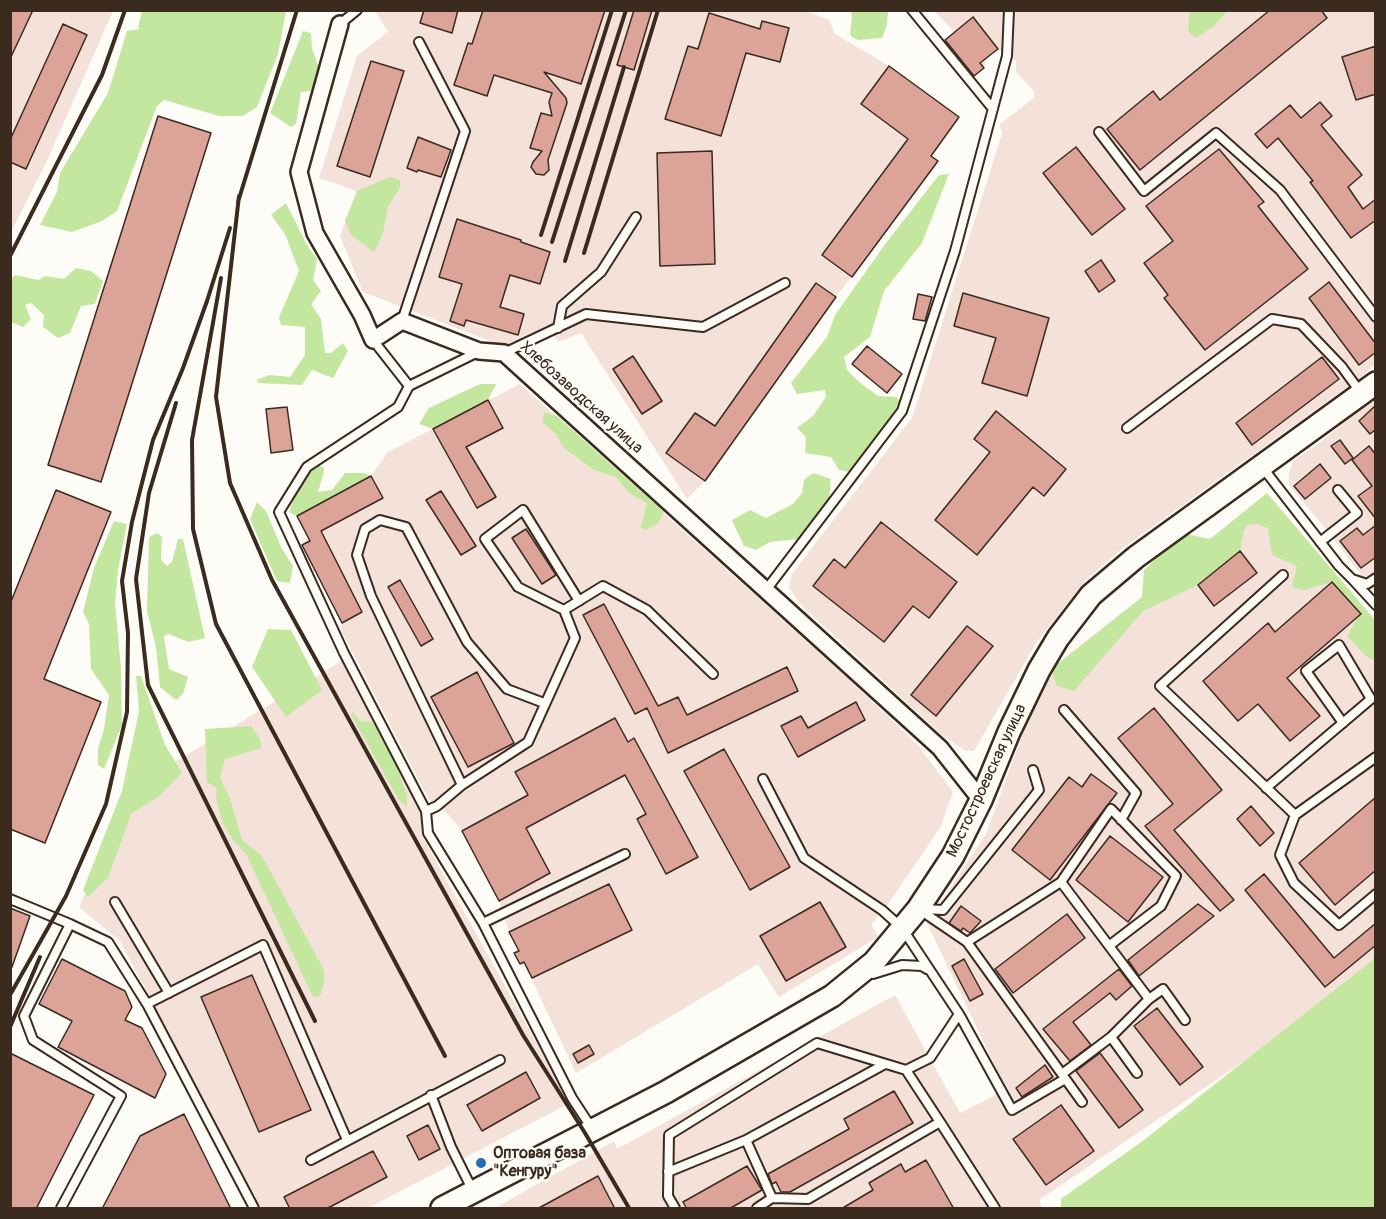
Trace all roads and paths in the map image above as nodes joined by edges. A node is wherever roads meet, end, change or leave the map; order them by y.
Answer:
1 (357, 10) edge
2 (912, 10) edge
3 (1009, 10) edge
4 (340, 24) joint
5 (419, 42) dead end
6 (993, 109) junction
7 (1099, 132) dead end
8 (636, 217) dead end
9 (785, 284) dead end
10 (1376, 317) edge
11 (402, 321) junction
12 (558, 328) junction
13 (373, 339) junction
14 (479, 351) junction
15 (504, 353) junction
16 (409, 386) junction
17 (1369, 388) edge
18 (1127, 428) dead end
19 (1262, 467) junction
20 (1338, 490) dead end
21 (1320, 542) junction
22 (1283, 575) dead end
23 (1376, 578) edge
24 (1352, 579) junction
25 (766, 590) junction
26 (579, 601) junction
27 (1376, 605) edge
28 (564, 610) junction
29 (713, 674) dead end
30 (544, 704) junction
31 (1065, 710) dead end
32 (1342, 723) junction
33 (1376, 757) edge
34 (1033, 770) dead end
35 (763, 779) dead end
36 (462, 785) junction
37 (1266, 788) junction
38 (981, 800) junction
39 (426, 811) junction
40 (1295, 815) junction
41 (1121, 820) junction
42 (625, 854) dead end
43 (1061, 882) junction
44 (1376, 894) edge
45 (10, 898) edge
46 (115, 902) dead end
47 (918, 909) junction
48 (483, 923) junction
49 (70, 924) junction
50 (902, 928) junction
51 (967, 942) junction
52 (1110, 945) junction
53 (931, 972) junction
54 (169, 993) junction
55 (832, 996) junction
56 (1149, 999) junction
57 (147, 1004) junction
58 (959, 1014) junction
59 (1185, 1020) dead end
60 (1111, 1037) junction
61 (500, 1060) dead end
62 (885, 1064) junction
63 (906, 1070) junction
64 (1137, 1073) dead end
65 (1063, 1076) junction
66 (430, 1095) junction
67 (1082, 1102) dead end
68 (940, 1122) junction
69 (593, 1129) junction
70 (347, 1140) junction
71 (746, 1140) junction
72 (311, 1160) dead end
73 (669, 1172) junction
74 (474, 1192) junction
75 (772, 1198) junction
76 (61, 1209) edge
77 (254, 1209) edge
78 (442, 1209) edge
79 (675, 1209) edge
80 (757, 1209) edge
81 (995, 1209) edge

1 - 4 lane
2 - 6 lane
3 - 6 lane
4 - 13 street
5 - 11 lane
6 - 25 lane
7 - 10 lane
8 - 12 lane
9 - 12 lane
11 - 13 street
11 - 14 street, Хлебозаводская улица
12 - 15 lane
13 - 16 lane
14 - 15 street, Хлебозаводская улица
14 - 16 lane
15 - 25 street, Хлебозаводская улица
16 - 39 lane
17 - 18 lane
17 - 19 main road, Мостостроевская улица
19 - 21 lane
19 - 38 main road, Мостостроевская улица
20 - 21 lane
21 - 24 lane
22 - 37 lane
23 - 24 lane
24 - 27 lane
25 - 38 street, Хлебозаводская улица
26 - 28 lane
26 - 28 lane
26 - 29 lane
28 - 30 lane
30 - 36 lane
30 - 36 lane
31 - 41 lane
32 - 32 lane
32 - 37 lane
33 - 40 lane
34 - 47 lane
35 - 50 lane
36 - 39 lane
37 - 40 lane
38 - 47 main road, Мостостроевская улица
39 - 48 lane
40 - 44 lane
41 - 43 lane
41 - 52 lane
42 - 48 lane
43 - 51 lane
43 - 52 lane
45 - 49 lane
46 - 54 lane
47 - 50 main road, Мостостроевская улица
47 - 51 lane
48 - 69 lane
49 - 57 lane
49 - 76 lane
50 - 53 lane
50 - 55 main road, Мостостроевская улица
51 - 65 lane
52 - 56 lane
53 - 55 lane
53 - 58 lane
54 - 57 lane
54 - 70 lane
55 - 69 main road, Мостостроевская улица
56 - 59 lane
56 - 60 lane
57 - 77 lane
58 - 63 lane
58 - 65 lane
60 - 64 lane
60 - 65 lane
61 - 66 lane
62 - 63 lane
62 - 71 lane
62 - 73 lane
63 - 68 lane
65 - 67 lane
66 - 70 lane
66 - 74 lane
68 - 75 lane
68 - 81 lane
69 - 74 main road, Мостостроевская улица
70 - 72 lane
71 - 73 lane
71 - 75 lane
73 - 79 lane
74 - 78 main road, Мостостроевская улица
75 - 80 lane

